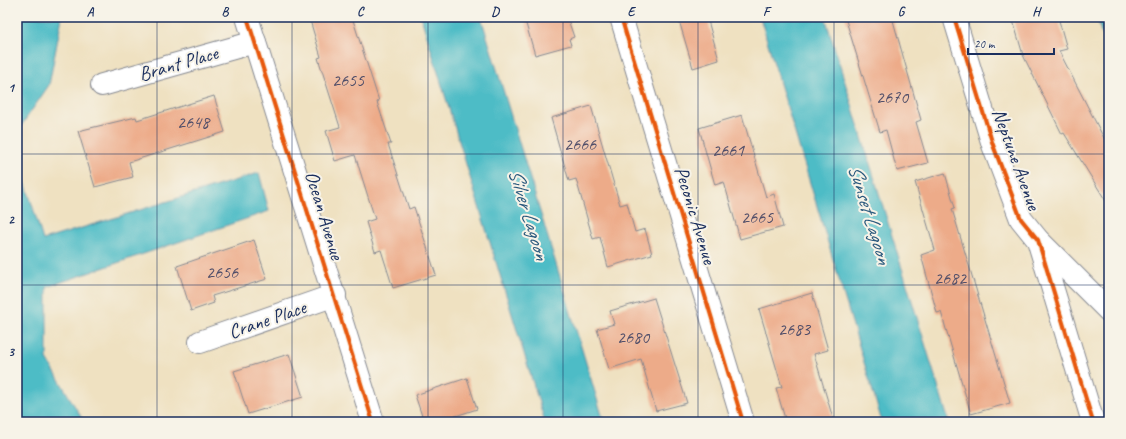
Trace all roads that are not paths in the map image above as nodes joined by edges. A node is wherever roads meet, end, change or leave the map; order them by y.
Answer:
1 (247, 17) edge
2 (621, 17) edge
3 (954, 17) edge
4 (255, 42) junction
5 (102, 85) dead end
6 (1038, 240) junction
7 (335, 296) junction
8 (1109, 311) edge
9 (200, 342) dead end
10 (373, 422) edge
11 (743, 422) edge
12 (1093, 422) edge

1 - 4 street, Ocean Avenue
2 - 11 street, Peconic Avenue
3 - 6 street, Neptune Avenue
4 - 5 street, Brant Place
4 - 7 street, Ocean Avenue
6 - 8 street
6 - 12 street, Neptune Avenue
7 - 9 street, Crane Place
7 - 10 street, Ocean Avenue

